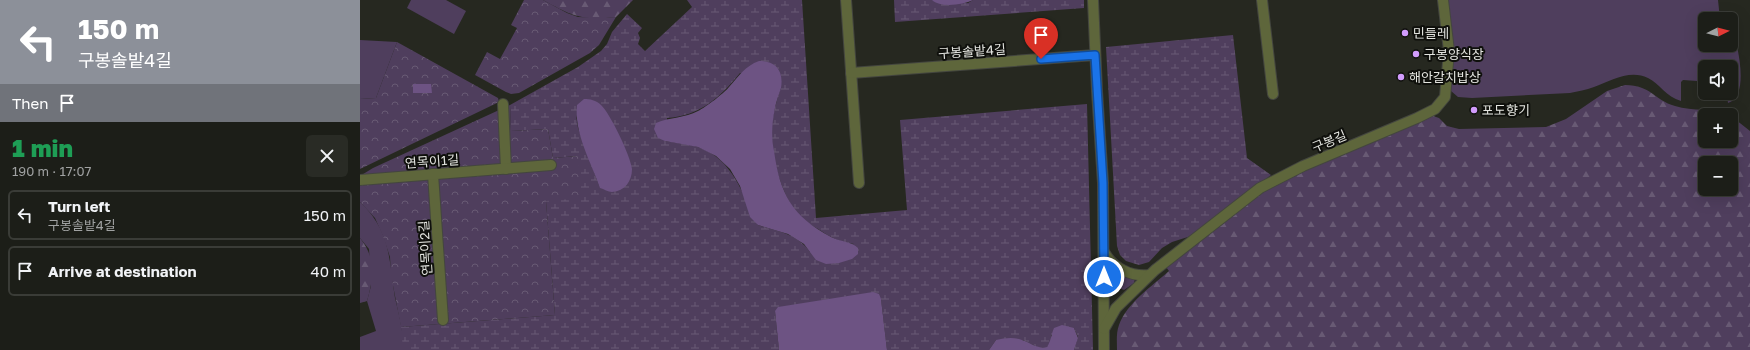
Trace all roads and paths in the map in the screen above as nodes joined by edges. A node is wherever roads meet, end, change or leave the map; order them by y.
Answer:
1 (846, 0) edge
2 (1093, 0) edge
3 (1262, 0) edge
4 (1443, 0) edge
5 (1095, 55) junction
6 (851, 73) junction
7 (1273, 94) dead end
8 (503, 104) dead end
9 (551, 165) dead end
10 (506, 169) junction
11 (433, 174) junction
12 (360, 180) edge
13 (859, 183) dead end
14 (1104, 252) junction
15 (1149, 275) junction
16 (443, 320) dead end
17 (1104, 329) junction
18 (1104, 350) edge

1 - 6 street
2 - 5 street, 구봉길
3 - 7 street
4 - 15 street, 구봉길
5 - 6 street, 구봉솔밭4길
5 - 14 street, 구봉길
6 - 13 street
8 - 10 street
9 - 10 street, 연목이1길
10 - 11 street, 연목이1길
11 - 12 street, 연목이1길
11 - 16 street, 연목이2길
14 - 15 street
14 - 17 street, 구봉길
15 - 17 street, 구봉길
17 - 18 street, 구봉길

